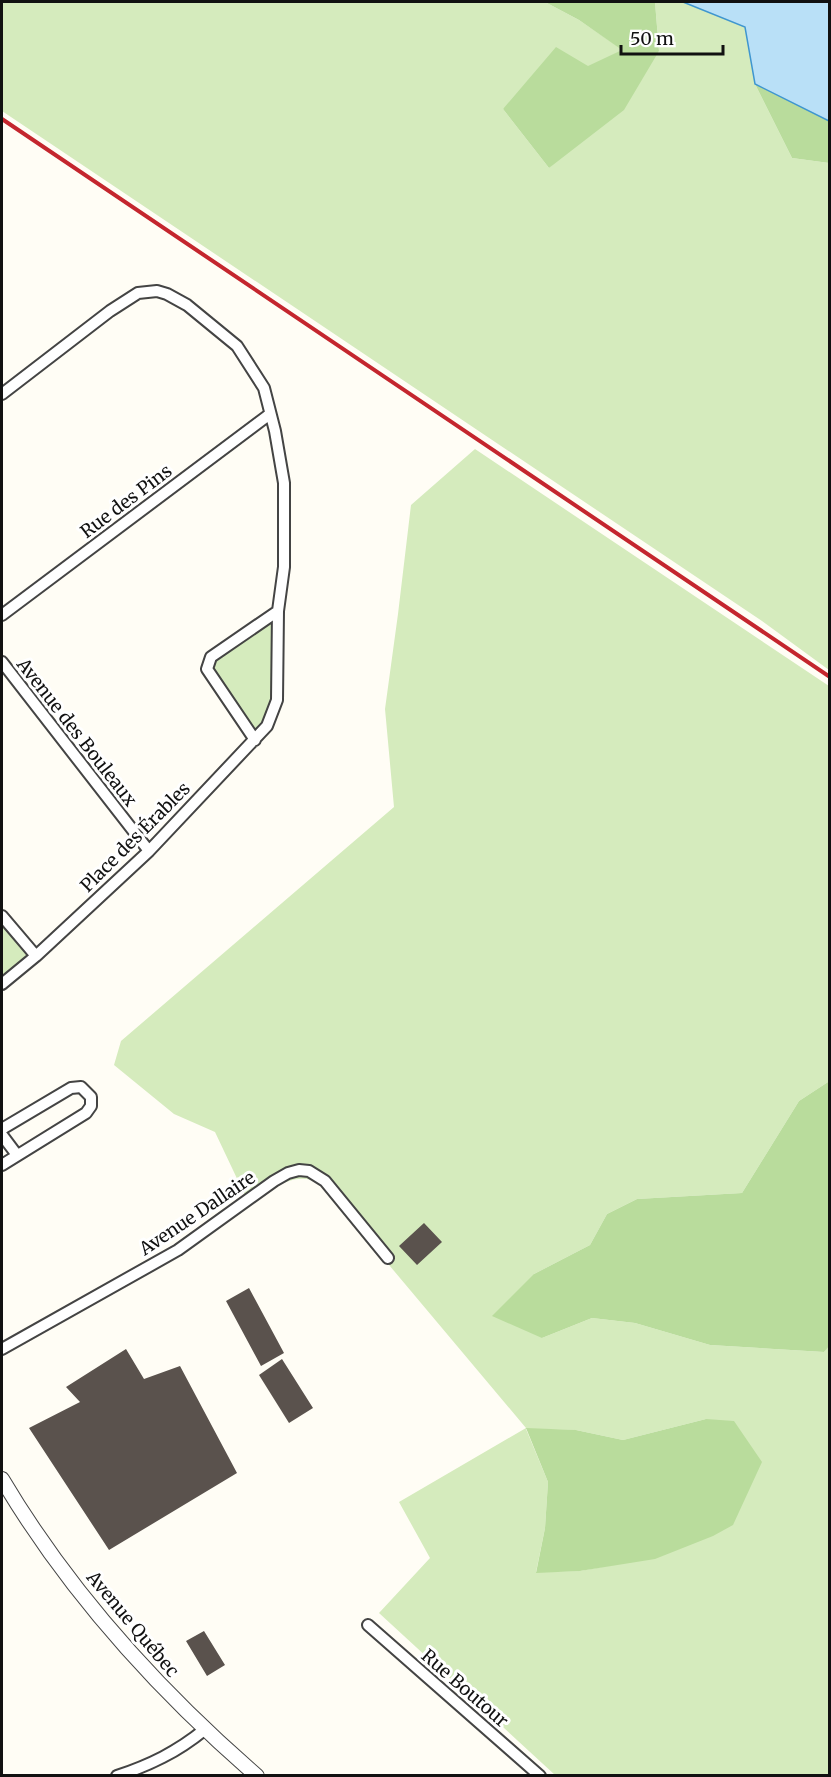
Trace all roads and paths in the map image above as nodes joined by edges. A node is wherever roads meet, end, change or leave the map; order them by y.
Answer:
1 (2, 394) edge
2 (270, 414) junction
3 (278, 611) junction
4 (2, 615) edge
5 (2, 662) edge
6 (255, 740) junction
7 (149, 851) junction
8 (2, 916) edge
9 (36, 956) junction
10 (2, 984) edge
11 (2, 1129) edge
12 (2, 1135) edge
13 (17, 1155) junction
14 (2, 1165) edge
15 (388, 1258) dead end
16 (2, 1349) edge
17 (2, 1479) edge
18 (368, 1624) dead end
19 (204, 1730) junction
20 (117, 1776) edge
21 (257, 1776) edge
22 (540, 1776) edge

1 - 2 street, Place des Érables
2 - 3 street, Place des Érables
2 - 4 street, Rue des Pins
3 - 6 street, Place des Érables
3 - 6 street
5 - 7 street, Avenue des Bouleaux
6 - 7 street, Place des Érables
7 - 9 street, Place des Érables
8 - 9 street
9 - 10 street, Place des Érables
11 - 13 street
12 - 13 street
13 - 14 street
15 - 16 street, Avenue Dallaire
17 - 19 street, Avenue Québec
18 - 22 street, Rue Boutour
19 - 20 street
19 - 21 street, Avenue Québec

